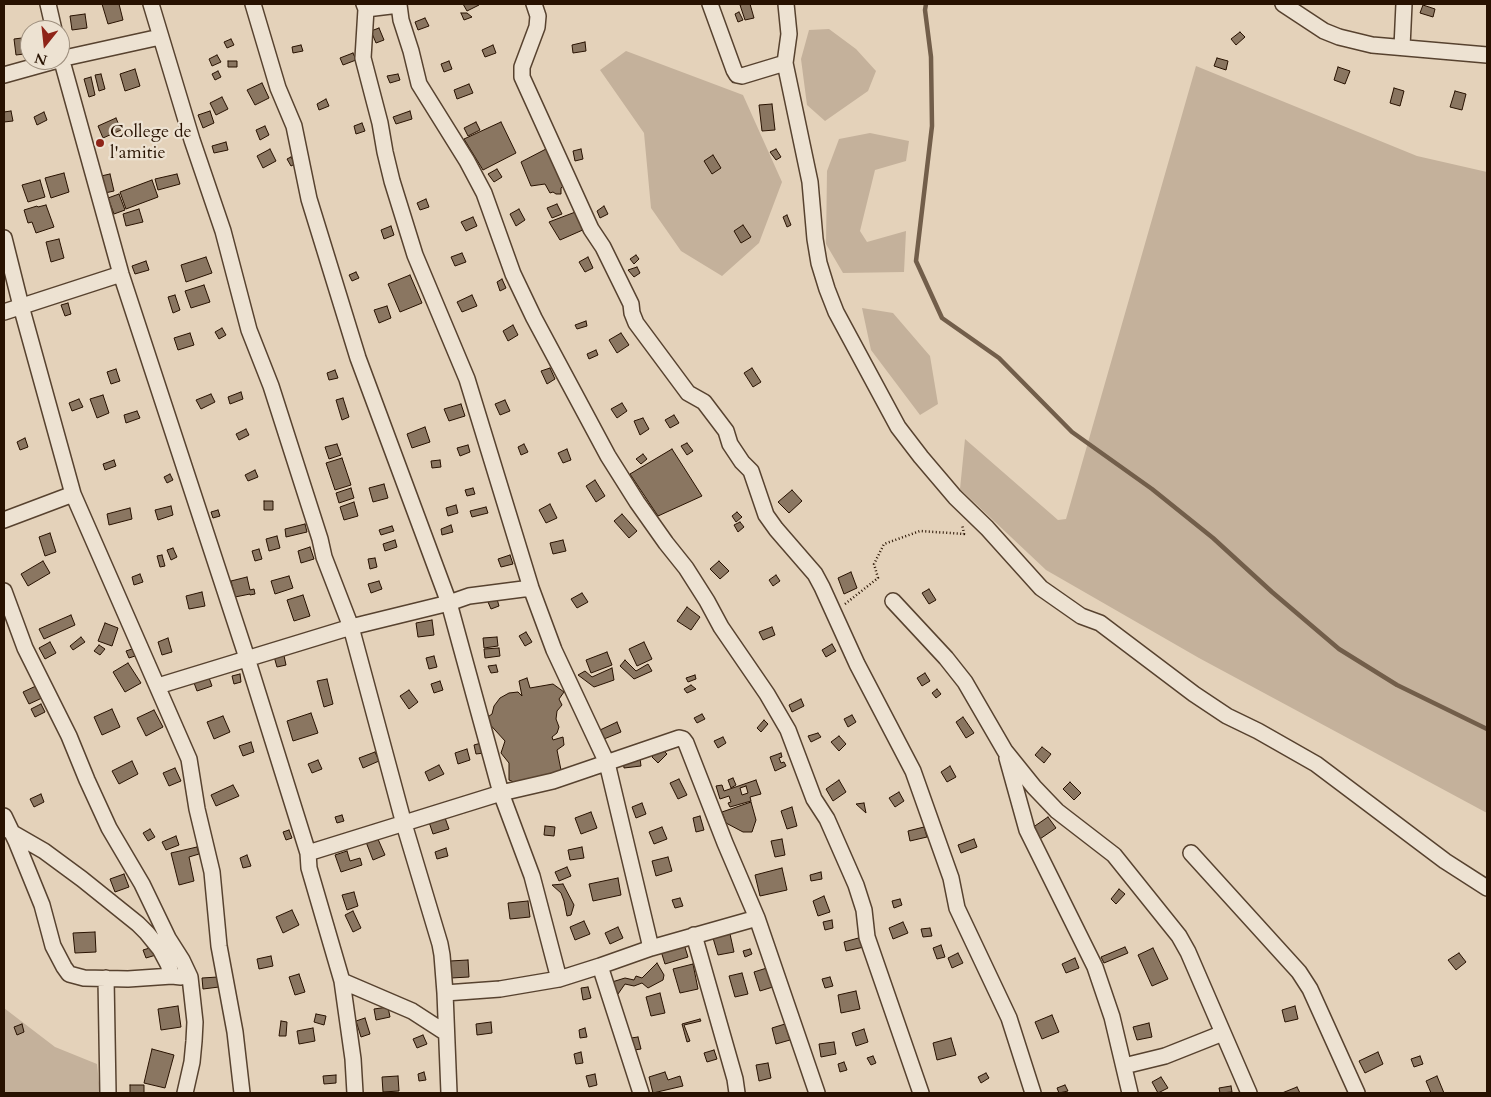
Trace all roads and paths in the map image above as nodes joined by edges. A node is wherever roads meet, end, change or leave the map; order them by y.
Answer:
1 (48, 4) edge
2 (150, 4) edge
3 (253, 4) edge
4 (401, 4) edge
5 (534, 4) edge
6 (710, 4) edge
7 (786, 4) edge
8 (1283, 4) edge
9 (1404, 4) edge
10 (365, 6) edge
11 (52, 20) edge
12 (160, 37) junction
13 (1402, 47) junction
14 (1487, 55) edge
15 (70, 56) edge
16 (785, 63) junction
17 (20, 70) edge
18 (63, 70) edge
19 (4, 75) edge
20 (4, 238) edge
21 (121, 274) junction
22 (21, 306) junction
23 (4, 312) edge
24 (73, 494) junction
25 (955, 497) junction
26 (4, 520) edge
27 (531, 588) junction
28 (4, 592) edge
29 (893, 601) dead end
30 (449, 602) junction
31 (834, 613) junction
32 (351, 628) junction
33 (247, 658) junction
34 (158, 686) junction
35 (1006, 751) junction
36 (607, 763) junction
37 (501, 793) junction
38 (4, 816) edge
39 (404, 824) junction
40 (7, 830) edge
41 (308, 853) junction
42 (1191, 853) dead end
43 (1487, 888) edge
44 (757, 918) junction
45 (694, 934) junction
46 (651, 948) junction
47 (600, 966) junction
48 (172, 976) junction
49 (190, 977) junction
50 (106, 978) junction
51 (559, 979) junction
52 (342, 981) junction
53 (445, 993) junction
54 (446, 1033) junction
55 (1222, 1033) junction
56 (1124, 1066) junction
57 (452, 1089) edge
58 (108, 1093) edge
59 (185, 1093) edge
60 (242, 1093) edge
61 (355, 1093) edge
62 (641, 1093) edge
63 (737, 1093) edge
64 (817, 1093) edge
65 (921, 1093) edge
66 (1033, 1093) edge
67 (1130, 1093) edge
68 (1250, 1093) edge
69 (1357, 1093) edge

1 - 11 street
2 - 12 street
3 - 30 street
4 - 10 street
4 - 65 street
5 - 31 street
6 - 16 street
7 - 16 street
8 - 13 street
9 - 13 street
10 - 27 street
12 - 15 street
12 - 32 street
13 - 14 street
16 - 25 street
17 - 19 street
18 - 21 street
20 - 22 street
21 - 22 street
21 - 33 street
22 - 23 street
22 - 24 street
24 - 26 street
24 - 34 street
25 - 31 path
25 - 43 street
27 - 30 street
27 - 36 street
28 - 49 street
29 - 35 street
30 - 32 street
30 - 37 street
31 - 66 street
32 - 33 street
32 - 39 street
33 - 34 street
33 - 41 street
34 - 60 street
35 - 55 street
35 - 56 street
36 - 37 street
36 - 44 street
36 - 46 street
37 - 39 street
37 - 51 street
38 - 40 street
39 - 41 street
39 - 53 street
40 - 48 street
40 - 50 street
41 - 52 street
42 - 69 street
44 - 45 street
44 - 64 street
45 - 46 street
45 - 63 street
46 - 47 street
47 - 51 street
47 - 62 street
48 - 49 street
48 - 50 street
49 - 59 street
50 - 58 street
51 - 53 street
52 - 54 street
52 - 61 street
53 - 54 street
54 - 57 street
55 - 56 street
55 - 68 street
56 - 67 street

